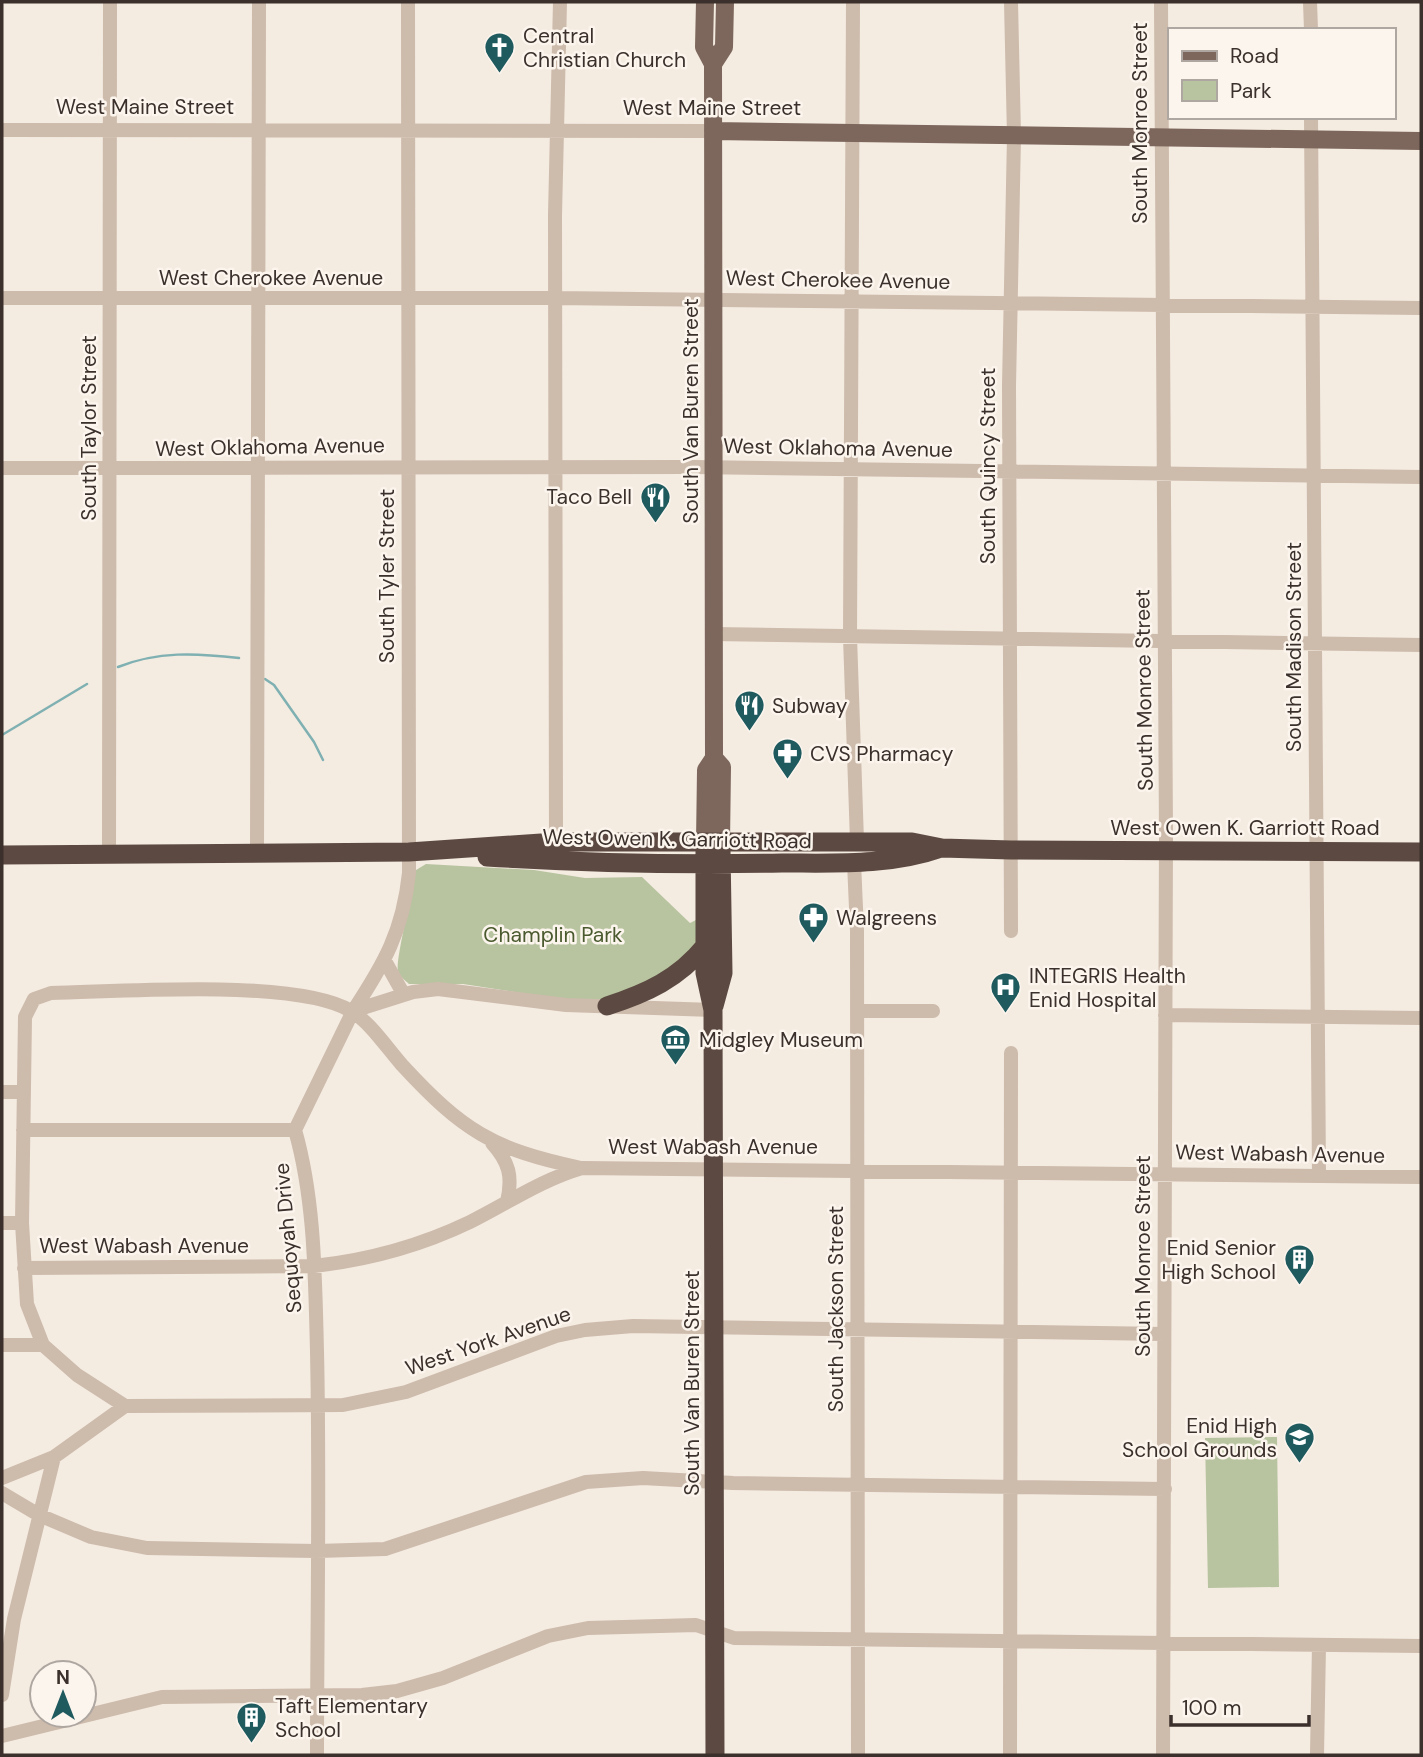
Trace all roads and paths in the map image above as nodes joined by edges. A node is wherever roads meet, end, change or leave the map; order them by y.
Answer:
1 (110, 2) edge
2 (259, 2) edge
3 (408, 2) edge
4 (560, 2) edge
5 (705, 2) edge
6 (725, 2) edge
7 (853, 2) edge
8 (1011, 2) edge
9 (1161, 2) edge
10 (1310, 2) edge
11 (1311, 28) edge
12 (712, 64) junction
13 (1311, 119) edge
14 (2, 130) edge
15 (110, 130) junction
16 (259, 130) junction
17 (407, 131) junction
18 (559, 131) junction
19 (713, 131) junction
20 (850, 132) junction
21 (1014, 135) junction
22 (1161, 138) junction
23 (1311, 140) junction
24 (1421, 141) edge
25 (2, 298) edge
26 (110, 298) junction
27 (556, 298) junction
28 (259, 299) junction
29 (407, 299) junction
30 (714, 299) junction
31 (849, 301) junction
32 (1010, 303) junction
33 (1162, 305) junction
34 (1312, 307) junction
35 (1421, 308) edge
36 (556, 466) junction
37 (408, 467) junction
38 (713, 467) junction
39 (2, 468) edge
40 (110, 469) junction
41 (849, 469) junction
42 (260, 470) junction
43 (1009, 471) junction
44 (1163, 476) junction
45 (1314, 477) junction
46 (1421, 477) edge
47 (713, 634) junction
48 (849, 638) junction
49 (1009, 639) junction
50 (1164, 642) junction
51 (1315, 644) junction
52 (1421, 645) edge
53 (857, 841) junction
54 (556, 842) junction
55 (713, 842) junction
56 (942, 848) junction
57 (1011, 850) junction
58 (1165, 850) junction
59 (1317, 851) junction
60 (409, 852) junction
61 (1421, 852) edge
62 (257, 853) junction
63 (109, 854) junction
64 (2, 855) edge
65 (854, 862) junction
66 (713, 864) junction
67 (1011, 931) dead end
68 (705, 946) junction
69 (385, 961) junction
70 (404, 995) junction
71 (607, 1006) junction
72 (713, 1010) junction
73 (857, 1011) junction
74 (933, 1011) dead end
75 (353, 1012) junction
76 (1165, 1015) junction
77 (1318, 1017) junction
78 (1421, 1018) edge
79 (1011, 1053) dead end
80 (2, 1092) edge
81 (23, 1092) junction
82 (23, 1130) junction
83 (295, 1130) junction
84 (491, 1142) junction
85 (714, 1167) junction
86 (582, 1168) junction
87 (857, 1169) junction
88 (1010, 1172) junction
89 (1164, 1174) junction
90 (1319, 1176) junction
91 (1421, 1177) edge
92 (507, 1202) junction
93 (2, 1223) edge
94 (22, 1223) junction
95 (314, 1266) junction
96 (24, 1269) junction
97 (714, 1327) junction
98 (858, 1330) junction
99 (1010, 1333) junction
100 (1164, 1334) junction
101 (2, 1345) edge
102 (43, 1345) junction
103 (125, 1406) junction
104 (318, 1407) junction
105 (54, 1457) junction
106 (2, 1478) edge
107 (715, 1480) junction
108 (858, 1485) junction
109 (1008, 1487) junction
110 (1165, 1489) junction
111 (2, 1493) edge
112 (39, 1515) junction
113 (317, 1551) junction
114 (8, 1619) edge
115 (715, 1631) junction
116 (858, 1637) junction
117 (1009, 1639) junction
118 (1165, 1642) junction
119 (1319, 1645) junction
120 (1421, 1646) edge
121 (2, 1695) edge
122 (317, 1696) junction
123 (2, 1737) edge
124 (317, 1755) edge
125 (715, 1755) edge
126 (858, 1755) edge
127 (1010, 1755) edge
128 (1163, 1755) edge
129 (1317, 1755) edge

1 - 15 street, South Taylor Street
2 - 16 street
3 - 17 street, South Tyler Street
4 - 18 street
5 - 12 main road
6 - 12 main road
7 - 20 street
8 - 21 street, South Quincy Street
9 - 22 street, South Monroe Street
10 - 11 street
12 - 19 main road, South Van Buren Street
13 - 23 street, South Madison Street
14 - 15 street, West Maine Street
15 - 16 street, West Maine Street
15 - 26 street, South Taylor Street
16 - 17 street, West Maine Street
16 - 28 street
17 - 18 street, West Maine Street
17 - 29 street, South Tyler Street
18 - 19 street, West Maine Street
18 - 27 street
19 - 20 main road, West Maine Street
19 - 30 main road, South Van Buren Street
20 - 21 main road, West Maine Street
20 - 31 street
21 - 22 main road, West Maine Street
21 - 32 street, South Quincy Street
22 - 23 main road, West Maine Street
22 - 33 street, South Monroe Street
23 - 24 main road, West Maine Street
23 - 34 street, South Madison Street
25 - 26 street, West Cherokee Avenue
26 - 28 street, West Cherokee Avenue
26 - 40 street, South Taylor Street
27 - 29 street, West Cherokee Avenue
27 - 30 street, West Cherokee Avenue
27 - 36 street
28 - 29 street, West Cherokee Avenue
28 - 42 street
29 - 37 street, South Tyler Street
30 - 31 street, West Cherokee Avenue
30 - 38 main road, South Van Buren Street
31 - 32 street, West Cherokee Avenue
31 - 41 street
32 - 33 street, West Cherokee Avenue
32 - 43 street, South Quincy Street
33 - 34 street, West Cherokee Avenue
33 - 44 street, South Monroe Street
34 - 35 street, West Cherokee Avenue
34 - 45 street, South Madison Street
36 - 37 street, West Oklahoma Avenue
36 - 38 street, West Oklahoma Avenue
36 - 54 street
37 - 42 street, West Oklahoma Avenue
37 - 60 street, South Tyler Street
38 - 41 street, West Oklahoma Avenue
38 - 47 main road, South Van Buren Street
39 - 40 street, West Oklahoma Avenue
40 - 42 street, West Oklahoma Avenue
40 - 63 street, South Taylor Street
41 - 43 street, West Oklahoma Avenue
41 - 48 street
42 - 62 street
43 - 44 street, West Oklahoma Avenue
43 - 49 street, South Quincy Street
44 - 45 street, West Oklahoma Avenue
44 - 50 street, South Monroe Street
45 - 46 street, West Oklahoma Avenue
45 - 51 street, South Madison Street
47 - 48 street
47 - 55 main road, South Van Buren Street
48 - 49 street
48 - 53 street
49 - 50 street
49 - 57 street, South Quincy Street
50 - 51 street
50 - 58 street, South Monroe Street
51 - 52 street
51 - 59 street, South Madison Street
53 - 55 highway, West Owen K. Garriott Road
53 - 56 highway, West Owen K. Garriott Road
54 - 55 highway, West Owen K. Garriott Road
54 - 60 highway, West Owen K. Garriott Road
55 - 66 highway, South Van Buren Street
56 - 57 highway, West Owen K. Garriott Road
56 - 65 highway, West Owen K. Garriott Road
57 - 58 highway, West Owen K. Garriott Road
57 - 67 street, South Quincy Street
58 - 59 highway, West Owen K. Garriott Road
58 - 76 street, South Monroe Street
59 - 61 highway, West Owen K. Garriott Road
59 - 77 street, South Madison Street
60 - 62 highway, West Owen K. Garriott Road
60 - 66 highway, West Owen K. Garriott Road
60 - 69 street, South Tyler Street
62 - 63 highway, West Owen K. Garriott Road
63 - 64 highway, West Owen K. Garriott Road
65 - 66 highway, West Owen K. Garriott Road
65 - 73 street, South Jackson Street
66 - 68 highway, South Van Buren Street
66 - 72 highway, South Van Buren Street
68 - 71 highway
68 - 72 highway, South Van Buren Street
69 - 70 street
69 - 75 street, South Tyler Street
70 - 71 street
70 - 75 street
71 - 72 street
72 - 85 highway, South Van Buren Street
73 - 74 street
73 - 87 street, South Jackson Street
75 - 81 street
75 - 83 street
75 - 84 street
76 - 77 street
76 - 89 street, South Monroe Street
77 - 78 street
77 - 90 street, South Madison Street
79 - 88 street
80 - 81 street
81 - 82 street
82 - 83 street
82 - 94 street
83 - 95 street, Sequoyah Drive
84 - 86 street
84 - 92 street
85 - 86 street, West Wabash Avenue
85 - 87 street, West Wabash Avenue
85 - 97 highway, South Van Buren Street
86 - 92 street, West Wabash Avenue
87 - 88 street, West Wabash Avenue
87 - 98 street, South Jackson Street
88 - 89 street, West Wabash Avenue
88 - 99 street
89 - 90 street, West Wabash Avenue
89 - 100 street, South Monroe Street
90 - 91 street, West Wabash Avenue
92 - 95 street, West Wabash Avenue
93 - 94 street
94 - 96 street
95 - 96 street, West Wabash Avenue
95 - 104 street, Sequoyah Drive
96 - 102 street
97 - 98 street, West York Avenue
97 - 104 street, West York Avenue
97 - 107 highway, South Van Buren Street
98 - 99 street, West York Avenue
98 - 108 street, South Jackson Street
99 - 100 street, West York Avenue
99 - 109 street
100 - 110 street, South Monroe Street
101 - 102 street
102 - 103 street
103 - 104 street, West York Avenue
103 - 105 street
104 - 113 street, Sequoyah Drive
105 - 106 street
105 - 112 street
107 - 108 street
107 - 113 street
107 - 115 highway, South Van Buren Street
108 - 109 street
108 - 116 street, South Jackson Street
109 - 110 street
109 - 117 street
110 - 118 street, South Monroe Street
111 - 112 street
112 - 113 street
112 - 114 street
113 - 122 street, Sequoyah Drive
114 - 121 street
115 - 116 street
115 - 122 street
115 - 125 highway, South Van Buren Street
116 - 117 street
116 - 126 street, South Jackson Street
117 - 118 street
117 - 127 street
118 - 119 street
118 - 128 street, South Monroe Street
119 - 120 street
119 - 129 street
122 - 123 street
122 - 124 street, Sequoyah Drive

